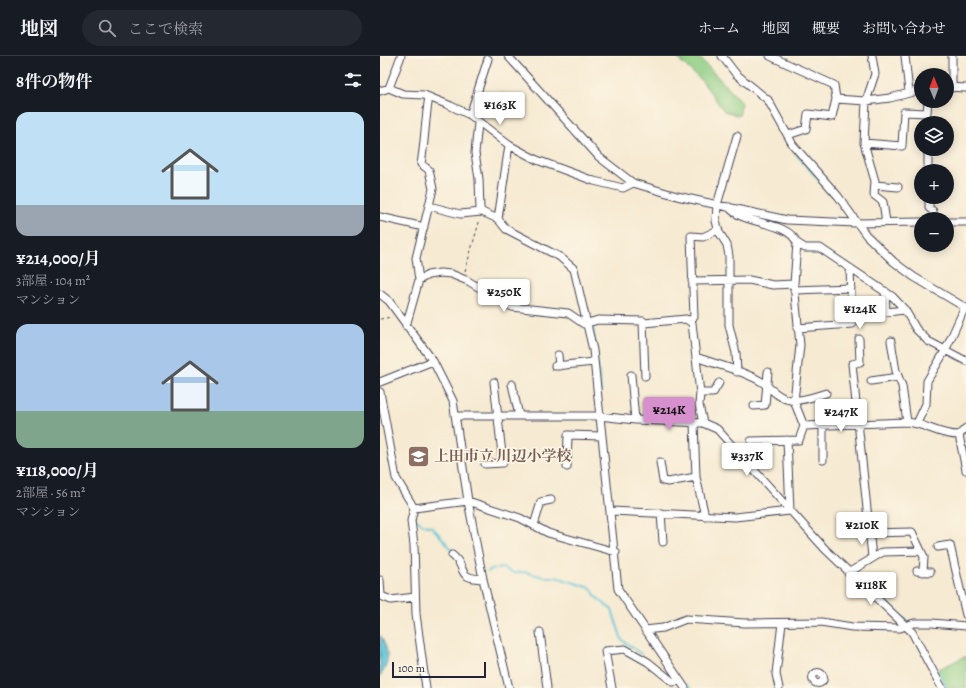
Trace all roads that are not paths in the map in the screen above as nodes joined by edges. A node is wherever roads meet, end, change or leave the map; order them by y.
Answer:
1 (401, 56) edge
2 (508, 56) edge
3 (722, 56) edge
4 (770, 56) edge
5 (872, 56) edge
6 (905, 56) edge
7 (952, 56) edge
8 (488, 59) dead end
9 (951, 68) edge
10 (389, 88) junction
11 (954, 88) edge
12 (966, 88) edge
13 (380, 91) edge
14 (914, 91) edge
15 (909, 92) junction
16 (429, 97) junction
17 (476, 97) junction
18 (502, 97) dead end
19 (836, 98) junction
20 (866, 101) junction
21 (927, 108) edge
22 (470, 115) junction
23 (478, 122) junction
24 (788, 135) junction
25 (737, 136) dead end
26 (864, 143) junction
27 (509, 145) junction
28 (633, 183) junction
29 (875, 185) junction
30 (898, 186) dead end
31 (718, 205) junction
32 (429, 206) junction
33 (729, 207) junction
34 (482, 212) junction
35 (380, 217) edge
36 (498, 219) junction
37 (886, 222) junction
38 (914, 222) edge
39 (954, 222) edge
40 (966, 222) edge
41 (856, 223) junction
42 (424, 227) junction
43 (718, 230) junction
44 (797, 243) junction
45 (850, 268) junction
46 (419, 280) junction
47 (692, 281) junction
48 (729, 281) junction
49 (794, 287) junction
50 (850, 288) junction
51 (885, 291) junction
52 (380, 294) edge
53 (966, 308) edge
54 (905, 310) junction
55 (643, 321) junction
56 (689, 321) junction
57 (588, 323) junction
58 (406, 326) junction
59 (797, 328) junction
60 (858, 339) dead end
61 (891, 341) dead end
62 (945, 351) junction
63 (558, 355) dead end
64 (696, 357) junction
65 (433, 360) junction
66 (966, 361) edge
67 (594, 362) junction
68 (737, 372) junction
69 (768, 372) dead end
70 (631, 375) dead end
71 (645, 376) dead end
72 (898, 378) junction
73 (871, 381) dead end
74 (380, 382) edge
75 (494, 382) dead end
76 (719, 383) dead end
77 (512, 384) dead end
78 (767, 388) junction
79 (380, 392) edge
80 (700, 393) junction
81 (826, 393) dead end
82 (794, 401) junction
83 (754, 406) dead end
84 (456, 416) junction
85 (498, 416) junction
86 (519, 416) junction
87 (599, 416) junction
88 (635, 418) junction
89 (907, 422) junction
90 (694, 423) junction
91 (703, 423) junction
92 (859, 423) junction
93 (917, 423) junction
94 (823, 424) junction
95 (804, 426) junction
96 (966, 428) edge
97 (959, 435) junction
98 (602, 436) junction
99 (788, 440) junction
100 (751, 441) dead end
101 (823, 460) dead end
102 (660, 462) dead end
103 (485, 464) dead end
104 (567, 467) dead end
105 (966, 470) edge
106 (696, 477) junction
107 (551, 500) dead end
108 (468, 501) junction
109 (414, 508) junction
110 (611, 511) junction
111 (790, 511) junction
112 (661, 513) junction
113 (704, 516) junction
114 (534, 525) junction
115 (870, 532) junction
116 (663, 542) dead end
117 (938, 548) dead end
118 (921, 551) junction
119 (616, 552) junction
120 (452, 554) dead end
121 (872, 557) junction
122 (924, 572) dead end
123 (848, 573) junction
124 (483, 578) junction
125 (880, 578) dead end
126 (380, 580) edge
127 (864, 587) junction
128 (963, 591) edge
129 (415, 597) junction
130 (966, 615) edge
131 (782, 623) junction
132 (907, 626) junction
133 (966, 626) edge
134 (645, 630) junction
135 (540, 632) dead end
136 (680, 681) junction
137 (426, 688) edge
138 (509, 688) edge
139 (547, 688) edge
140 (612, 688) edge
141 (685, 688) edge
142 (780, 688) edge
143 (942, 688) edge

1 - 10 street
2 - 28 street
3 - 24 street
4 - 19 street
5 - 20 street
6 - 15 street
7 - 9 street
8 - 17 street
10 - 13 street
10 - 16 street
11 - 12 street
14 - 15 street
15 - 20 street
16 - 22 street
16 - 32 street
17 - 18 street
17 - 22 street
19 - 20 street
19 - 24 street
20 - 26 street
21 - 26 street
22 - 23 street
23 - 27 street
23 - 34 street
24 - 41 street
25 - 31 street
26 - 29 street
27 - 28 street
27 - 36 street
28 - 31 street
29 - 30 street
29 - 37 street
31 - 33 street
31 - 43 street
32 - 34 street
32 - 42 street
33 - 41 street
33 - 44 street
34 - 36 street
35 - 42 street
36 - 57 street
37 - 38 street
37 - 41 street
39 - 40 street
41 - 53 street
42 - 46 street
43 - 47 street
43 - 48 street
44 - 45 street
44 - 49 street
45 - 50 street
45 - 51 street
46 - 57 street
46 - 58 street
47 - 48 street
47 - 56 street
48 - 49 street
48 - 68 street
49 - 50 street
49 - 59 street
50 - 59 street
51 - 54 street
51 - 54 street
52 - 58 street
53 - 62 street
54 - 62 street
55 - 56 street
55 - 57 street
55 - 71 street
56 - 64 street
57 - 67 street
58 - 65 street
59 - 82 street
60 - 92 street
61 - 72 street
62 - 66 street
62 - 93 street
63 - 67 street
64 - 68 street
64 - 80 street
65 - 74 street
65 - 84 street
67 - 87 street
68 - 78 street
69 - 78 street
70 - 88 street
72 - 73 street
72 - 89 street
75 - 85 street
76 - 80 street
77 - 86 street
78 - 82 street
78 - 83 street
79 - 109 street
80 - 91 street
81 - 82 street
82 - 95 street
84 - 85 street
84 - 108 street
85 - 86 street
85 - 103 street
86 - 87 street
87 - 88 street
87 - 98 street
88 - 90 street
89 - 92 street
89 - 93 street
90 - 91 street
90 - 106 street
91 - 111 street
92 - 94 street
92 - 115 street
93 - 97 street
94 - 95 street
94 - 101 street
95 - 99 street
96 - 97 street
97 - 105 street
98 - 104 street
98 - 110 street
99 - 100 street
99 - 111 street
102 - 106 street
106 - 113 street
107 - 114 street
108 - 109 street
108 - 114 street
108 - 124 street
109 - 129 street
110 - 112 street
110 - 119 street
111 - 113 street
111 - 123 street
112 - 113 street
112 - 116 street
114 - 119 street
115 - 118 street
115 - 121 street
117 - 128 street
118 - 121 street
118 - 122 street
119 - 134 street
120 - 124 street
121 - 123 street
123 - 127 street
124 - 138 street
125 - 127 street
126 - 129 street
127 - 132 street
128 - 130 street
129 - 137 street
131 - 132 street
131 - 134 street
131 - 142 street
132 - 133 street
132 - 143 street
134 - 136 street
135 - 139 street
136 - 140 street
136 - 141 street

